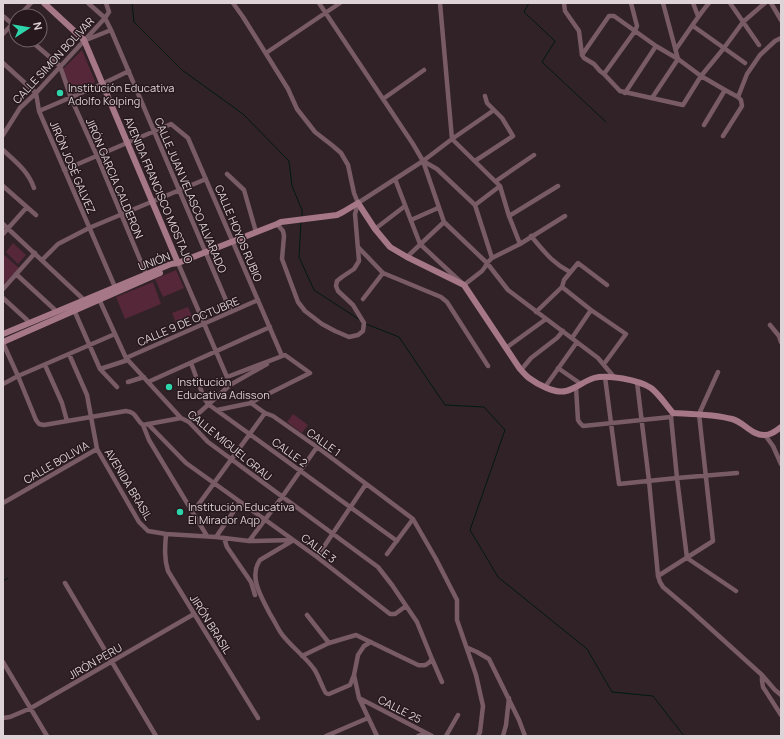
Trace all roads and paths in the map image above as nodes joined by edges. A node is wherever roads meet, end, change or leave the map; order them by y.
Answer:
1 (44, 3) edge
2 (88, 3) edge
3 (106, 3) edge
4 (233, 3) edge
5 (319, 3) edge
6 (340, 3) edge
7 (440, 3) edge
8 (564, 3) edge
9 (631, 3) edge
10 (663, 3) edge
11 (693, 3) edge
12 (710, 3) edge
13 (730, 3) edge
14 (766, 3) edge
15 (771, 3) edge
16 (326, 12) junction
17 (698, 16) junction
18 (105, 18) junction
19 (781, 20) edge
20 (743, 22) junction
21 (693, 26) junction
22 (111, 30) junction
23 (635, 31) junction
24 (781, 38) edge
25 (84, 40) junction
26 (759, 45) dead end
27 (656, 46) junction
28 (39, 48) edge
29 (724, 48) junction
30 (676, 49) junction
31 (266, 53) junction
32 (582, 55) junction
33 (678, 59) junction
34 (3, 63) edge
35 (745, 63) dead end
36 (60, 66) junction
37 (424, 70) dead end
38 (129, 71) junction
39 (604, 74) junction
40 (701, 76) junction
41 (102, 84) junction
42 (725, 90) junction
43 (625, 92) junction
44 (36, 93) junction
45 (485, 96) dead end
46 (738, 97) junction
47 (71, 98) junction
48 (652, 98) junction
49 (383, 99) junction
50 (494, 110) junction
51 (39, 111) junction
52 (704, 125) dead end
53 (154, 131) junction
54 (3, 135) edge
55 (724, 136) dead end
56 (452, 139) junction
57 (128, 143) junction
58 (3, 150) edge
59 (534, 155) dead end
60 (97, 156) junction
61 (423, 161) junction
62 (474, 161) junction
63 (64, 170) junction
64 (227, 174) dead end
65 (206, 179) junction
66 (395, 180) junction
67 (496, 182) junction
68 (3, 186) edge
69 (500, 186) junction
70 (558, 186) dead end
71 (34, 188) dead end
72 (180, 190) junction
73 (152, 202) junction
74 (358, 203) junction
75 (475, 205) junction
76 (405, 206) junction
77 (27, 207) junction
78 (438, 208) junction
79 (36, 215) dead end
80 (121, 215) junction
81 (509, 216) junction
82 (565, 216) dead end
83 (411, 220) junction
84 (444, 222) junction
85 (3, 224) edge
86 (277, 224) junction
87 (89, 228) junction
88 (375, 228) junction
89 (8, 229) junction
90 (256, 232) junction
91 (3, 234) edge
92 (531, 236) junction
93 (233, 241) junction
94 (420, 244) junction
95 (520, 244) junction
96 (358, 247) junction
97 (206, 252) junction
98 (35, 253) junction
99 (407, 257) junction
100 (492, 258) junction
101 (42, 260) junction
102 (178, 263) junction
103 (487, 263) junction
104 (383, 272) junction
105 (570, 272) junction
106 (16, 274) junction
107 (146, 274) junction
108 (464, 285) junction
109 (607, 285) dead end
110 (562, 286) junction
111 (115, 287) junction
112 (3, 289) edge
113 (3, 298) edge
114 (99, 299) junction
115 (363, 299) dead end
116 (84, 300) junction
117 (258, 300) junction
118 (74, 310) junction
119 (591, 310) junction
120 (56, 312) junction
121 (231, 312) junction
122 (536, 312) junction
123 (546, 319) junction
124 (29, 323) junction
125 (204, 324) junction
126 (770, 325) dead end
127 (270, 328) junction
128 (563, 332) junction
129 (3, 334) edge
130 (115, 334) junction
131 (572, 338) junction
132 (3, 342) edge
133 (577, 342) junction
134 (781, 342) edge
135 (90, 345) junction
136 (506, 348) junction
137 (216, 352) junction
138 (69, 354) junction
139 (282, 356) junction
140 (127, 359) junction
141 (191, 363) junction
142 (604, 364) junction
143 (45, 365) junction
144 (488, 366) dead end
145 (100, 368) junction
146 (558, 368) junction
147 (521, 370) junction
148 (718, 372) dead end
149 (18, 376) junction
150 (144, 377) junction
151 (605, 377) junction
152 (614, 377) junction
153 (128, 382) dead end
154 (148, 382) junction
155 (637, 382) junction
156 (3, 384) edge
157 (578, 386) junction
158 (117, 387) dead end
159 (545, 387) junction
160 (261, 398) junction
161 (250, 403) junction
162 (208, 404) junction
163 (259, 409) junction
164 (217, 410) junction
165 (265, 413) junction
166 (699, 414) junction
167 (672, 415) junction
168 (91, 416) junction
169 (181, 418) junction
170 (641, 420) junction
171 (67, 421) junction
172 (189, 422) junction
173 (611, 423) junction
174 (148, 424) junction
175 (143, 425) junction
176 (781, 427) edge
177 (250, 434) junction
178 (765, 435) junction
179 (317, 447) junction
180 (97, 449) junction
181 (231, 459) junction
182 (781, 464) edge
183 (300, 471) junction
184 (737, 473) dead end
185 (706, 475) junction
186 (677, 478) junction
187 (649, 481) junction
188 (214, 483) junction
189 (366, 484) junction
190 (282, 497) junction
191 (240, 502) junction
192 (3, 503) edge
193 (350, 507) junction
194 (193, 512) junction
195 (413, 519) junction
196 (265, 520) junction
197 (332, 533) junction
198 (166, 534) junction
199 (208, 536) junction
200 (216, 537) junction
201 (224, 538) junction
202 (293, 540) junction
203 (249, 541) junction
204 (397, 541) junction
205 (387, 554) dead end
206 (316, 557) junction
207 (687, 558) junction
208 (658, 576) junction
209 (256, 578) junction
210 (251, 582) junction
211 (65, 583) dead end
212 (736, 591) dead end
213 (255, 595) dead end
214 (406, 606) junction
215 (194, 614) junction
216 (307, 615) dead end
217 (371, 642) junction
218 (329, 643) junction
219 (468, 648) junction
220 (302, 656) junction
221 (432, 659) junction
222 (112, 661) junction
223 (3, 662) edge
224 (354, 675) junction
225 (762, 675) junction
226 (442, 682) dead end
227 (781, 695) edge
228 (359, 698) junction
229 (509, 698) junction
230 (31, 708) junction
231 (458, 715) dead end
232 (781, 715) edge
233 (3, 718) edge
234 (258, 718) dead end
235 (368, 718) junction
236 (426, 733) junction
237 (47, 736) edge
238 (156, 736) edge
239 (326, 736) edge
240 (377, 736) edge
241 (418, 736) edge
242 (432, 736) edge
243 (446, 736) edge
244 (478, 736) edge
245 (503, 736) edge
246 (525, 736) edge

1 - 25 street, AVENIDA FRANCISCO MOSTAJO
2 - 18 street, CALLE JUAN VELASCO ALVARADO
3 - 18 street
4 - 31 street
5 - 16 street
6 - 16 street
7 - 56 street
8 - 32 street
9 - 23 street
10 - 30 street
11 - 17 street
12 - 17 street
13 - 20 street
14 - 20 street
15 - 19 street
16 - 31 street
16 - 49 street
17 - 21 street
18 - 22 street, CALLE JUAN VELASCO ALVARADO
18 - 25 street, CALLE SIMON BOLIVAR
20 - 26 street
20 - 29 street
21 - 29 street
21 - 30 street
22 - 25 street
22 - 38 street, CALLE JUAN VELASCO ALVARADO
23 - 27 street
23 - 32 street
23 - 39 street
24 - 46 street
25 - 36 street, CALLE SIMON BOLIVAR
25 - 41 street, AVENIDA FRANCISCO MOSTAJO
27 - 33 street
27 - 43 street
28 - 36 street
29 - 35 street
29 - 40 street
30 - 33 street
31 - 74 street
32 - 39 street
33 - 40 street
33 - 48 street
34 - 44 street
36 - 44 street, CALLE SIMON BOLIVAR
36 - 47 street, JIRÓN GARCIA CALDERON
37 - 49 street
38 - 41 street
38 - 53 street, CALLE JUAN VELASCO ALVARADO
39 - 43 street
40 - 42 street
40 - 48 street
41 - 47 street
41 - 57 street, AVENIDA FRANCISCO MOSTAJO
42 - 46 street
42 - 52 street
43 - 48 street
44 - 51 street, JIRÓN JOSÉ GALVEZ
44 - 54 street, CALLE SIMON BOLIVAR
45 - 50 street
46 - 55 street
47 - 51 street
47 - 60 street, JIRÓN GARCIA CALDERON
49 - 61 street
50 - 56 street
50 - 62 street
51 - 63 street, JIRÓN JOSÉ GALVEZ
53 - 57 street
53 - 65 street, CALLE HOYOS RUBIO
53 - 72 street, CALLE JUAN VELASCO ALVARADO
56 - 61 street
56 - 62 street
57 - 60 street
57 - 73 street, AVENIDA FRANCISCO MOSTAJO
58 - 71 street
59 - 67 street
60 - 63 street
60 - 80 street, JIRÓN GARCIA CALDERON
61 - 66 street
61 - 75 street
61 - 78 street
62 - 67 street
63 - 87 street, JIRÓN JOSÉ GALVEZ
64 - 90 street
65 - 72 street
65 - 93 street, CALLE HOYOS RUBIO
66 - 74 street
66 - 76 street
67 - 69 street
68 - 77 street
69 - 75 street
69 - 81 street
70 - 81 street
72 - 73 street
72 - 97 street, CALLE JUAN VELASCO ALVARADO
73 - 80 street
73 - 102 street, AVENIDA FRANCISCO MOSTAJO
74 - 86 street
74 - 88 street
74 - 96 street
75 - 100 street
76 - 83 street
76 - 88 street
77 - 79 street
77 - 89 street
78 - 83 street
78 - 84 street
80 - 87 street
80 - 107 street, JIRÓN GARCIA CALDERON
81 - 95 street
82 - 92 street
83 - 94 street
84 - 94 street
84 - 103 street
85 - 89 street
86 - 90 street
86 - 96 street
87 - 101 street
87 - 111 street, JIRÓN JOSÉ GALVEZ
88 - 99 street
89 - 91 street
89 - 98 street
90 - 93 street
92 - 95 street
92 - 105 street
93 - 97 street
93 - 117 street, CALLE HOYOS RUBIO
94 - 99 street
94 - 108 street
95 - 100 street
96 - 104 street
97 - 102 street
97 - 121 street, CALLE JUAN VELASCO ALVARADO
98 - 101 street
98 - 106 street
99 - 108 street
100 - 103 street
101 - 116 street
102 - 107 street, UNIÓN
102 - 114 street, UNIÓN
102 - 125 street, AVENIDA FRANCISCO MOSTAJO
103 - 108 street
103 - 122 street
104 - 115 street
104 - 144 street
105 - 109 street
105 - 110 street
106 - 112 street
106 - 120 street
107 - 111 street, UNIÓN
108 - 136 street
110 - 119 street
110 - 122 street
111 - 116 street, UNIÓN
113 - 124 street
114 - 118 street, UNIÓN
114 - 130 street, CALLE MIGUEL GRAU
116 - 120 street, UNIÓN
117 - 121 street, CALLE 9 DE OCTUBRE
117 - 127 street, CALLE HOYOS RUBIO
118 - 132 street, UNIÓN
118 - 135 street
119 - 131 street
119 - 142 street
120 - 124 street, UNIÓN
121 - 125 street, CALLE 9 DE OCTUBRE
122 - 123 street
123 - 128 street
123 - 136 street
124 - 129 street, UNIÓN
125 - 137 street, AVENIDA FRANCISCO MOSTAJO
125 - 140 street, CALLE 9 DE OCTUBRE
126 - 134 street
127 - 137 street
127 - 139 street, CALLE HOYOS RUBIO
128 - 131 street
128 - 147 street
130 - 135 street
130 - 140 street, CALLE MIGUEL GRAU
131 - 133 street
132 - 149 street
133 - 142 street
133 - 146 street
135 - 138 street
135 - 145 street
136 - 147 street
137 - 139 street, AVENIDA FRANCISCO MOSTAJO
137 - 141 street
138 - 143 street
138 - 168 street, AVENIDA BRASIL
139 - 160 street
139 - 162 street
140 - 145 street, CALLE 9 DE OCTUBRE
140 - 150 street, CALLE MIGUEL GRAU
141 - 154 street
141 - 162 street
142 - 152 street
143 - 149 street
143 - 171 street
145 - 158 street
146 - 157 street
146 - 159 street
147 - 159 street
148 - 166 street
149 - 156 street
149 - 171 street
150 - 153 street
150 - 154 street, CALLE MIGUEL GRAU
151 - 152 street
151 - 157 street
151 - 173 street
152 - 155 street
154 - 169 street, CALLE MIGUEL GRAU
155 - 167 street
155 - 170 street
157 - 159 street
157 - 173 street
160 - 161 street
160 - 163 street
161 - 163 street, CALLE 1
161 - 164 street
162 - 164 street, CALLE 2
162 - 172 street
163 - 165 street, CALLE 1
164 - 177 street, CALLE 2
165 - 177 street
165 - 179 street, CALLE 1
166 - 167 street
166 - 178 street
166 - 185 street
167 - 170 street
167 - 186 street
168 - 171 street
168 - 175 street
168 - 180 street, AVENIDA BRASIL
169 - 172 street, CALLE MIGUEL GRAU
169 - 174 street
170 - 173 street
170 - 187 street
172 - 181 street, CALLE MIGUEL GRAU
173 - 187 street
174 - 175 street
174 - 188 street, CALLE 3
175 - 194 street
176 - 178 street
177 - 181 street
177 - 183 street, CALLE 2
178 - 182 street
179 - 183 street
179 - 189 street, CALLE 1
180 - 192 street, CALLE BOLIVIA
180 - 198 street, AVENIDA BRASIL
181 - 188 street
181 - 190 street, CALLE MIGUEL GRAU
183 - 190 street
183 - 193 street, CALLE 2
184 - 185 street
185 - 186 street
185 - 207 street
186 - 187 street
186 - 207 street
187 - 208 street
188 - 191 street, CALLE 3
188 - 194 street
189 - 193 street
189 - 195 street, CALLE 1
190 - 196 street
190 - 197 street, CALLE MIGUEL GRAU
191 - 196 street, CALLE 3
191 - 200 street
193 - 197 street
193 - 204 street, CALLE 2
194 - 199 street
195 - 204 street
195 - 219 street
196 - 202 street, CALLE 3
196 - 203 street
197 - 206 street
197 - 214 street, CALLE MIGUEL GRAU
198 - 199 street
198 - 215 street, JIRÓN BRASIL
199 - 200 street
200 - 201 street
201 - 203 street
201 - 210 street
202 - 203 street
202 - 206 street, CALLE 3
202 - 209 street
204 - 205 street
206 - 214 street, CALLE 3
207 - 208 street
207 - 212 street
208 - 225 street
209 - 210 street
209 - 220 street
210 - 213 street
211 - 222 street
214 - 221 street, CALLE MIGUEL GRAU
215 - 222 street, JIRÓN PERU
215 - 234 street, JIRÓN BRASIL
216 - 218 street
217 - 218 street
217 - 221 street
217 - 224 street
218 - 220 street
219 - 229 street
219 - 244 street
220 - 224 street
221 - 226 street, CALLE MIGUEL GRAU
222 - 230 street, JIRÓN PERU
222 - 238 street
223 - 230 street
224 - 228 street
225 - 227 street
225 - 232 street
228 - 235 street
228 - 236 street, CALLE 25
229 - 245 street
229 - 246 street
230 - 233 street, JIRÓN PERU
230 - 237 street
231 - 243 street
235 - 239 street
235 - 240 street
236 - 241 street
236 - 242 street, CALLE 25

